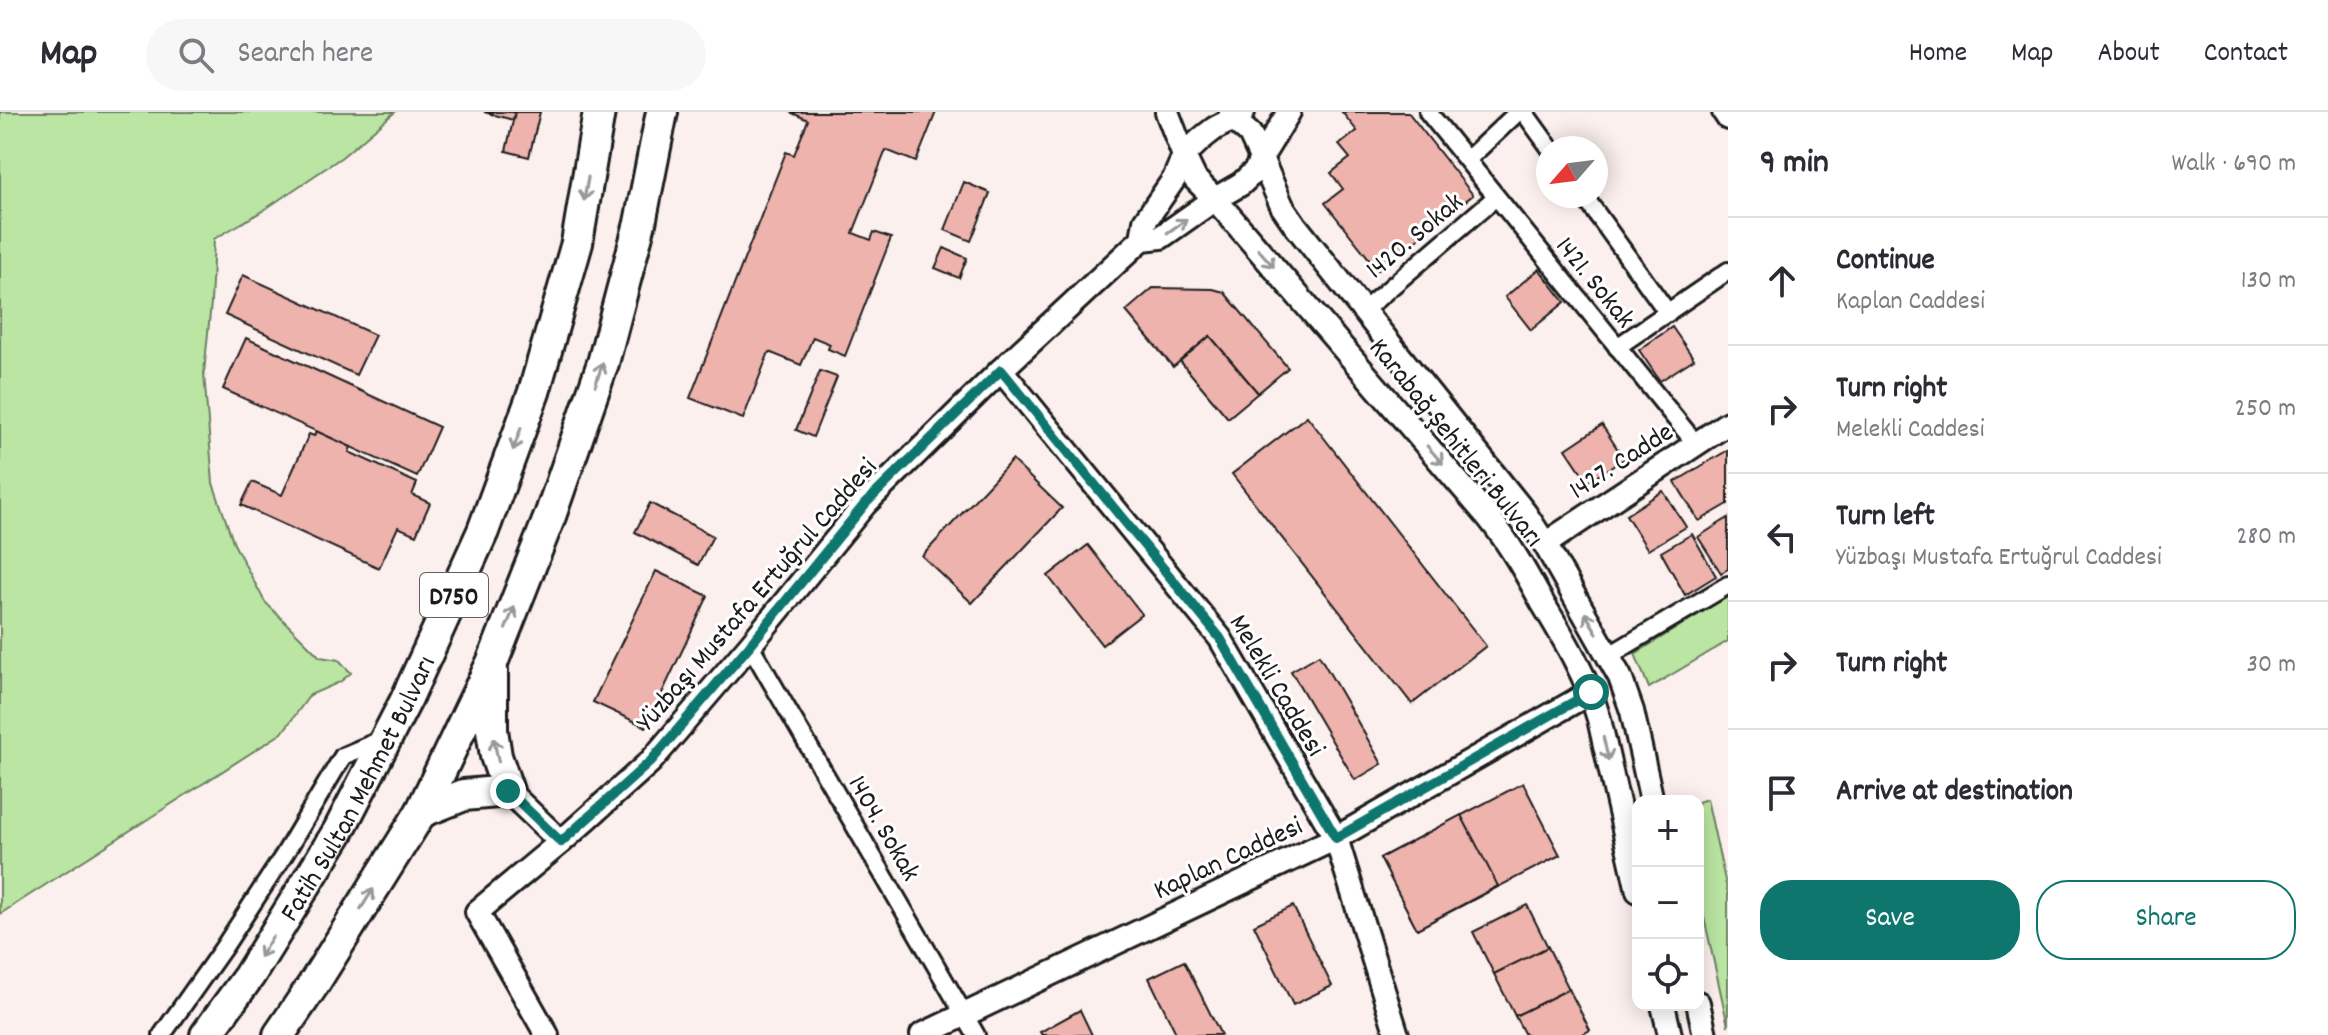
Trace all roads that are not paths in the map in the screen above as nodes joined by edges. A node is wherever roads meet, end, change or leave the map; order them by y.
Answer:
1 (599, 112) edge
2 (662, 112) edge
3 (1167, 112) edge
4 (1289, 112) edge
5 (1428, 112) edge
6 (1521, 112) edge
7 (1724, 112) edge
8 (1236, 115) edge
9 (1728, 118) edge
10 (1540, 136) edge
11 (1184, 156) junction
12 (1261, 158) junction
13 (1467, 160) junction
14 (1496, 197) junction
15 (1215, 199) junction
16 (1593, 208) edge
17 (1142, 239) junction
18 (1728, 271) edge
19 (1363, 311) junction
20 (1668, 313) junction
21 (1617, 347) junction
22 (1001, 370) junction
23 (1728, 423) edge
24 (1696, 444) junction
25 (1545, 544) junction
26 (1728, 585) edge
27 (750, 645) junction
28 (1610, 655) junction
29 (492, 663) junction
30 (1591, 692) junction
31 (387, 738) junction
32 (508, 791) junction
33 (1651, 795) edge
34 (421, 812) junction
35 (1336, 838) junction
36 (561, 842) junction
37 (1633, 867) edge
38 (1664, 1011) edge
39 (1700, 1011) edge
40 (966, 1014) junction
41 (162, 1035) edge
42 (206, 1035) edge
43 (279, 1035) edge
44 (547, 1035) edge
45 (922, 1035) edge
46 (976, 1035) edge
47 (1397, 1035) edge
48 (1670, 1035) edge
49 (1705, 1035) edge

1 -> 31 highway, Fatih Sultan Mehmet Bulvarı / D750
29 -> 2 highway, D750
3 - 11 street, Karabağ Şehitleri Bulvarı
4 - 12 street
5 - 13 street, 1421. Sokak
6 - 10 street
6 - 13 street
7 - 9 street
8 - 11 street, Karabağ Şehitleri Bulvarı
8 - 12 street, Karabağ Şehitleri Bulvarı
11 - 15 street, Karabağ Şehitleri Bulvarı
11 - 17 street, Yüzbaşı Mustafa Ertuğrul Caddesi
12 - 15 street
12 - 19 street, Karabağ Şehitleri Bulvarı
13 - 14 street, 1421. Sokak
14 - 19 street, 1420. Sokak
14 - 21 street, 1421. Sokak
17 -> 15 street, Yüzbaşı Mustafa Ertuğrul Caddesi
15 -> 30 street, Karabağ Şehitleri Bulvarı
16 - 20 street
17 - 22 street, Yüzbaşı Mustafa Ertuğrul Caddesi
18 - 20 street
19 - 25 street, Karabağ Şehitleri Bulvarı
20 - 21 street
21 - 24 street, 1421. Sokak
22 - 27 street, Yüzbaşı Mustafa Ertuğrul Caddesi
22 - 35 street, Melekli Caddesi
23 - 24 street, 1427. Cadde
24 - 25 street, 1427. Cadde
28 -> 25 street, Karabağ Şehitleri Bulvarı
26 - 28 street
27 - 36 street, Yüzbaşı Mustafa Ertuğrul Caddesi
27 - 40 street, 1404. Sokak
28 - 33 street, Karabağ Şehitleri Bulvarı
32 -> 29 highway
29 - 34 highway, D750
30 - 35 street, Kaplan Caddesi
30 -> 37 street, Karabağ Şehitleri Bulvarı
31 - 41 street
31 -> 42 highway, Fatih Sultan Mehmet Bulvarı / D750
32 - 34 highway
32 - 36 street
43 -> 34 highway, D750
35 - 40 street, Kaplan Caddesi
35 - 47 street, Melekli Caddesi
36 - 44 street, Yüzbaşı Mustafa Ertuğrul Caddesi
38 - 48 street
39 - 49 street
40 - 45 street, Kaplan Caddesi
40 - 46 street, 1404. Sokak

